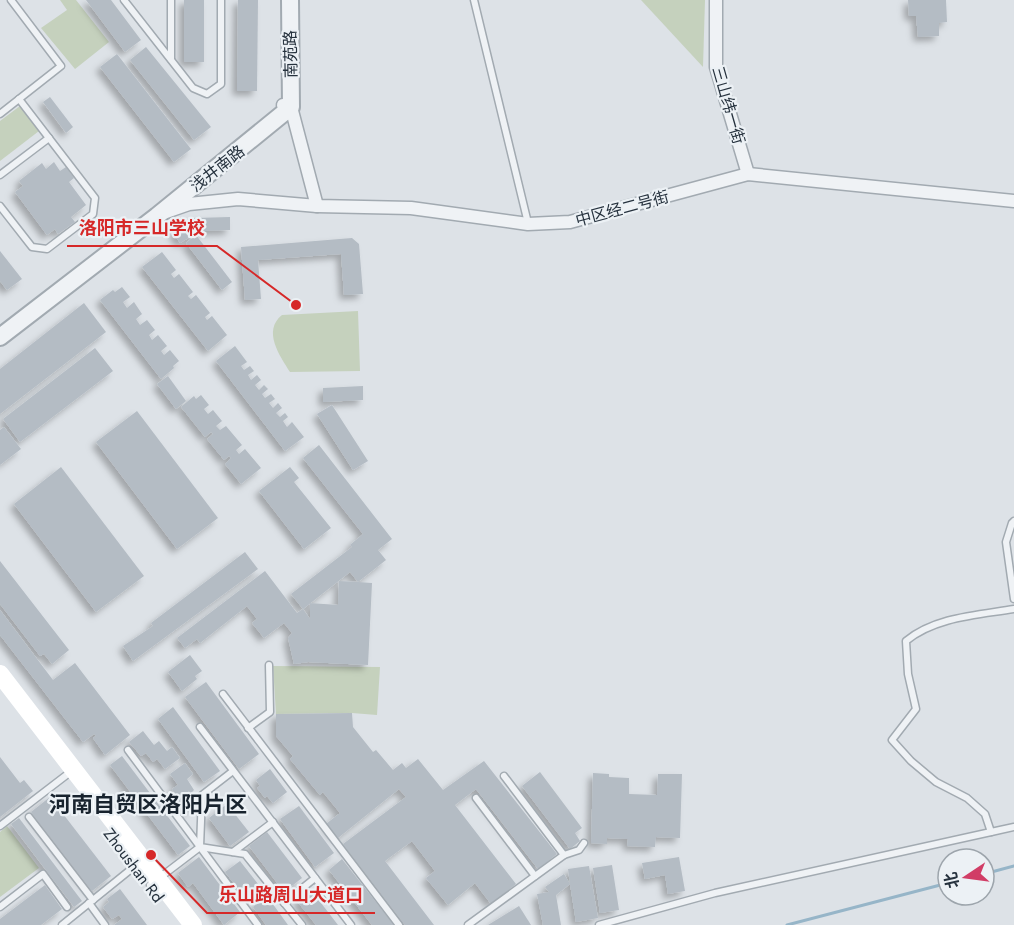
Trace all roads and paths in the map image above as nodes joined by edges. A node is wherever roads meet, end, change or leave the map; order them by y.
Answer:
1 (11, 0) edge
2 (124, 0) edge
3 (171, 0) edge
4 (221, 0) edge
5 (281, 0) edge
6 (290, 0) edge
7 (474, 0) edge
8 (716, 0) edge
9 (171, 60) junction
10 (19, 99) junction
11 (286, 108) junction
12 (0, 114) edge
13 (49, 138) junction
14 (748, 174) junction
15 (0, 175) edge
16 (1014, 201) edge
17 (0, 206) edge
18 (314, 206) junction
19 (157, 216) junction
20 (528, 224) junction
21 (0, 324) edge
22 (0, 338) edge
23 (1014, 521) edge
24 (1014, 600) edge
25 (1014, 609) edge
26 (269, 665) dead end
27 (0, 674) edge
28 (0, 692) edge
29 (223, 694) dead end
30 (200, 727) dead end
31 (248, 728) junction
32 (128, 750) dead end
33 (233, 771) junction
34 (69, 773) junction
35 (504, 776) dead end
36 (476, 798) dead end
37 (29, 817) dead end
38 (273, 822) junction
39 (0, 826) edge
40 (1014, 827) edge
41 (991, 832) junction
42 (584, 843) dead end
43 (200, 847) junction
44 (233, 852) junction
45 (564, 855) junction
46 (135, 867) junction
47 (535, 876) junction
48 (315, 878) junction
49 (154, 882) junction
50 (91, 902) junction
51 (284, 903) junction
52 (0, 907) edge
53 (67, 907) dead end
54 (62, 925) edge
55 (105, 925) edge
56 (179, 925) edge
57 (193, 925) edge
58 (258, 925) edge
59 (302, 925) edge
60 (351, 925) edge
61 (399, 925) edge
62 (468, 925) edge
63 (599, 925) edge

1 - 10 lane
2 - 9 lane
3 - 9 lane
4 - 9 lane
5 - 11 street, 南苑路
6 - 11 street, 南苑路
7 - 20 lane
8 - 14 street, 三山纬一街
10 - 12 lane
10 - 13 lane
11 - 18 street
11 - 19 street, 浅井南路
11 - 21 street, 浅井南路
13 - 15 lane
13 - 17 lane
14 - 16 street, 中区经二号街
14 - 20 street, 中区经二号街
18 - 19 street, 中区经二号街
18 - 20 street, 中区经二号街
19 - 22 street, 浅井南路
23 - 24 lane
25 - 41 lane
26 - 31 lane
27 - 34 main road, Zhoushan Rd
28 - 34 main road, Zhoushan Rd
29 - 31 lane
30 - 33 lane
31 - 61 lane
32 - 43 lane
33 - 38 lane
33 - 43 lane
34 - 39 lane
34 - 46 main road, Zhoushan Rd
34 - 49 main road, Zhoushan Rd
35 - 45 lane
36 - 47 lane
37 - 50 lane
38 - 44 lane
38 - 48 lane
40 - 41 lane
41 - 63 lane
42 - 45 lane
43 - 44 lane
43 - 49 lane
43 - 58 lane
44 - 51 lane
45 - 47 lane
46 - 49 main road, Zhoushan Rd
46 - 50 lane
47 - 62 lane
48 - 51 lane
48 - 60 lane
49 - 56 main road, Zhoushan Rd
49 - 57 main road, Zhoushan Rd
50 - 54 lane
50 - 55 lane
51 - 59 lane
52 - 53 lane

